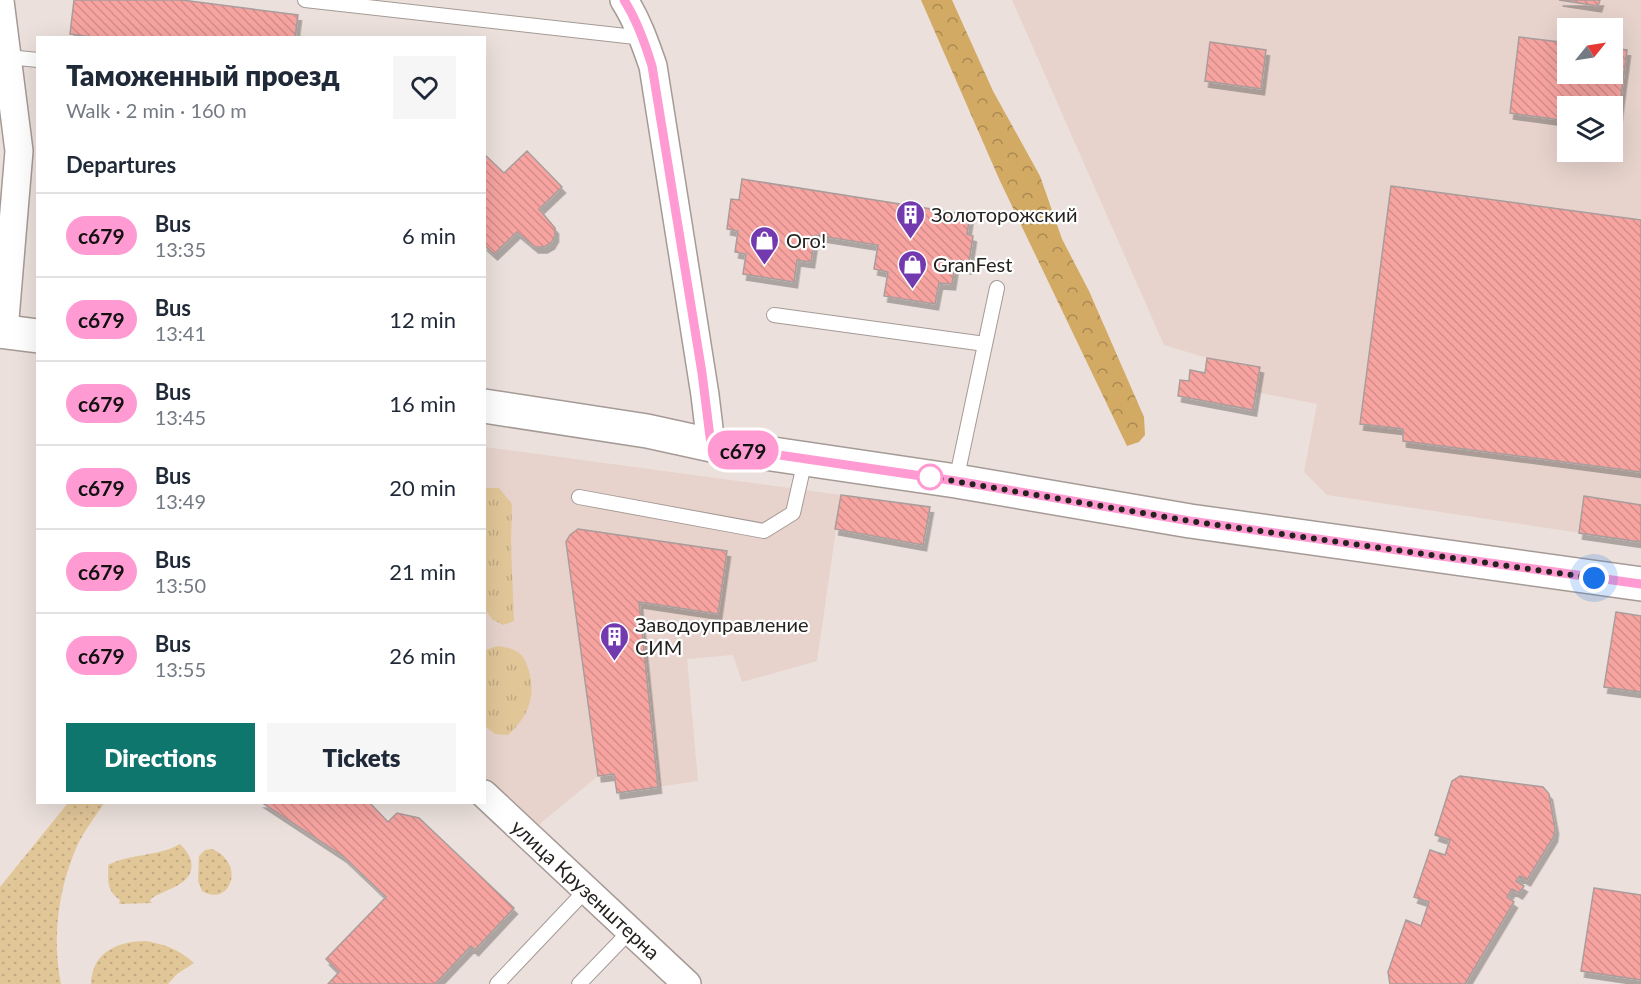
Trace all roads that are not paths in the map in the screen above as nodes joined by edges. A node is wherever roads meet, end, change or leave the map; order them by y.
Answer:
1 (305, 0) edge
2 (624, 0) edge
3 (0, 1) edge
4 (644, 38) junction
5 (8, 57) junction
6 (36, 60) edge
7 (997, 288) dead end
8 (774, 315) dead end
9 (2, 331) edge
10 (36, 336) edge
11 (985, 344) junction
12 (486, 406) edge
13 (711, 445) junction
14 (805, 460) junction
15 (956, 481) junction
16 (579, 497) dead end
17 (1641, 584) edge
18 (486, 796) edge
19 (587, 889) junction
20 (630, 931) junction
21 (497, 984) edge
22 (579, 984) edge
23 (687, 984) edge

1 - 4 lane
2 - 4 street
3 - 5 street
4 - 13 street
5 - 6 lane
5 - 9 street
7 - 11 lane
8 - 11 lane
9 - 10 street
11 - 15 lane
12 - 13 street
13 - 14 street
14 - 15 street
14 - 16 lane
15 - 17 street
18 - 19 street, улица Крузенштерна
19 - 20 street, улица Крузенштерна
19 - 21 lane
20 - 22 lane
20 - 23 street, улица Крузенштерна

